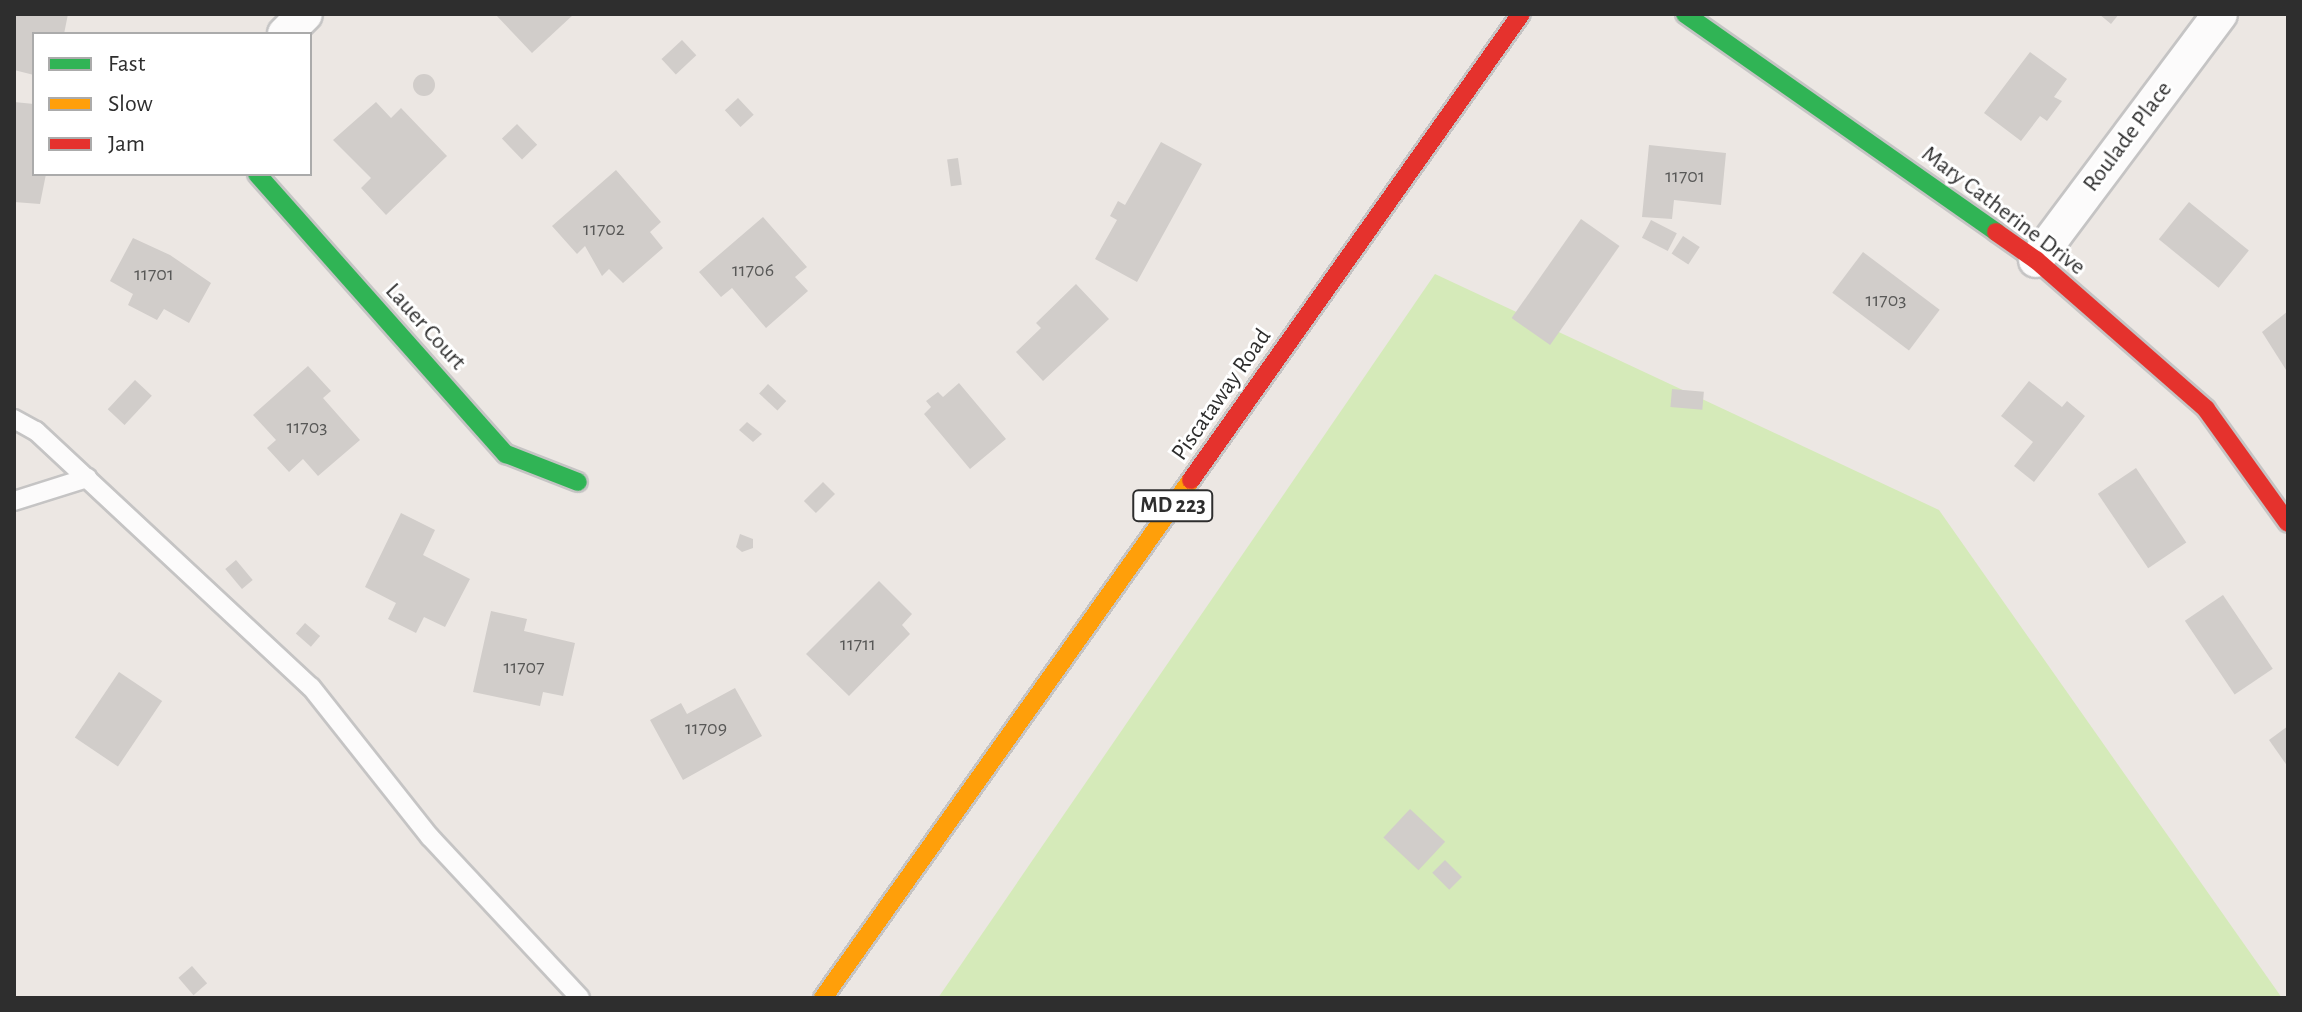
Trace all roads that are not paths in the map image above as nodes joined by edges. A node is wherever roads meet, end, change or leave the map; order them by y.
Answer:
1 (305, 14) edge
2 (1521, 14) edge
3 (1685, 14) edge
4 (2220, 14) edge
5 (287, 32) edge
6 (259, 176) edge
7 (2036, 260) junction
8 (14, 419) edge
9 (87, 478) junction
10 (578, 482) dead end
11 (14, 501) edge
12 (2288, 523) edge
13 (580, 998) edge
14 (823, 998) edge

1 - 5 street
2 - 14 street, Piscataway Road / MD 223
3 - 7 street, Mary Catherine Drive
4 - 7 street, Roulade Place
6 - 10 street, Lauer Court
7 - 12 street, Mary Catherine Drive
8 - 9 lane
9 - 11 lane
9 - 13 lane

